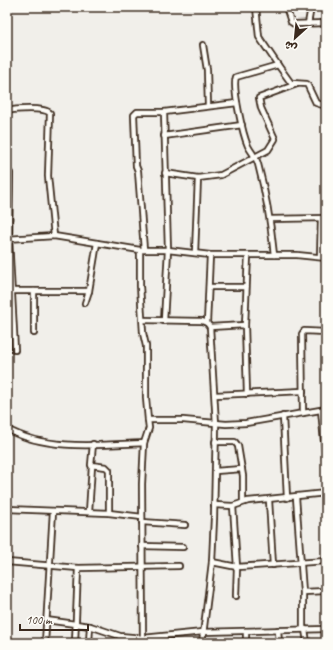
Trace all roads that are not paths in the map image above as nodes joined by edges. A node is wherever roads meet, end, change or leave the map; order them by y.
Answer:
1 (256, 7) edge
2 (286, 7) edge
3 (311, 7) edge
4 (326, 23) edge
5 (308, 24) junction
6 (203, 45) dead end
7 (278, 65) junction
8 (297, 84) junction
9 (237, 103) junction
10 (208, 106) junction
11 (326, 106) edge
12 (7, 111) edge
13 (164, 112) junction
14 (242, 125) junction
15 (164, 136) junction
16 (255, 156) junction
17 (7, 171) edge
18 (165, 173) junction
19 (198, 178) junction
20 (324, 218) edge
21 (270, 219) junction
22 (54, 236) junction
23 (8, 239) edge
24 (97, 243) junction
25 (142, 250) junction
26 (168, 250) junction
27 (195, 253) junction
28 (210, 255) junction
29 (248, 255) junction
30 (274, 255) junction
31 (320, 257) junction
32 (326, 258) edge
33 (209, 287) junction
34 (246, 287) junction
35 (13, 291) junction
36 (34, 291) junction
37 (89, 291) junction
38 (85, 303) dead end
39 (143, 320) junction
40 (164, 321) junction
41 (209, 325) junction
42 (246, 325) junction
43 (326, 332) edge
44 (34, 333) dead end
45 (15, 350) dead end
46 (303, 391) junction
47 (247, 394) junction
48 (215, 395) junction
49 (324, 410) edge
50 (303, 413) junction
51 (282, 416) junction
52 (148, 420) junction
53 (216, 424) junction
54 (7, 429) edge
55 (215, 442) junction
56 (144, 443) junction
57 (93, 444) junction
58 (325, 447) edge
59 (326, 462) edge
60 (92, 466) junction
61 (242, 469) junction
62 (215, 471) junction
63 (326, 493) edge
64 (296, 497) junction
65 (287, 498) junction
66 (268, 500) junction
67 (243, 502) junction
68 (214, 505) junction
69 (232, 506) junction
70 (7, 509) edge
71 (54, 511) junction
72 (89, 512) junction
73 (109, 513) junction
74 (142, 519) junction
75 (185, 525) dead end
76 (142, 546) junction
77 (184, 547) dead end
78 (326, 561) edge
79 (7, 562) edge
80 (212, 562) junction
81 (301, 562) junction
82 (51, 564) junction
83 (273, 565) junction
84 (179, 566) dead end
85 (237, 567) junction
86 (78, 568) junction
87 (142, 568) junction
88 (326, 591) edge
89 (303, 592) junction
90 (236, 596) dead end
91 (46, 620) junction
92 (76, 624) junction
93 (90, 626) junction
94 (304, 629) junction
95 (326, 629) edge
96 (278, 630) junction
97 (246, 631) junction
98 (203, 632) junction
99 (143, 640) edge
100 (45, 643) edge
101 (75, 643) edge
102 (89, 643) edge
103 (202, 643) edge
104 (246, 643) edge
105 (278, 643) edge
106 (307, 643) edge

1 - 7 street
2 - 5 street
3 - 5 street
4 - 5 street
6 - 10 street
7 - 8 street
7 - 9 street
8 - 11 street
8 - 16 street
9 - 10 street
9 - 14 street
10 - 13 street
12 - 22 street
13 - 15 street
13 - 25 street
14 - 15 street
14 - 16 street
15 - 18 street
16 - 19 street
16 - 21 street
17 - 23 street
18 - 19 street
18 - 26 street
19 - 27 street
20 - 21 street
20 - 31 street
21 - 30 street
22 - 23 street
22 - 24 street
23 - 35 street
24 - 25 street
24 - 37 street
25 - 26 street
25 - 39 street
26 - 27 street
26 - 40 street
27 - 28 street
28 - 29 street
28 - 33 street
29 - 30 street
29 - 34 street
30 - 31 street
31 - 32 street
33 - 34 street
33 - 41 street
34 - 42 street
35 - 36 street
35 - 45 street
36 - 37 street
36 - 44 street
37 - 38 street
39 - 40 street
39 - 52 street
40 - 41 street
41 - 42 street
41 - 48 street
42 - 47 street
43 - 46 street
46 - 47 street
46 - 50 street
47 - 48 street
48 - 53 street
49 - 50 street
49 - 58 street
50 - 51 street
51 - 53 street
51 - 65 street
52 - 53 street
52 - 56 street
53 - 55 street
54 - 57 street
55 - 61 street
55 - 62 street
56 - 57 street
56 - 74 street
57 - 60 street
58 - 59 street
60 - 72 street
60 - 73 street
61 - 62 street
61 - 67 street
62 - 68 street
63 - 64 street
64 - 65 street
64 - 81 street
65 - 66 street
66 - 67 street
66 - 83 street
67 - 69 street
68 - 69 street
68 - 80 street
69 - 85 street
70 - 71 street
71 - 72 street
71 - 82 street
72 - 73 street
73 - 74 street
74 - 75 street
74 - 76 street
76 - 77 street
76 - 87 street
78 - 81 street
79 - 82 street
80 - 85 street
80 - 98 street
81 - 83 street
81 - 89 street
82 - 86 street
82 - 91 street
83 - 85 street
84 - 87 street
85 - 90 street
86 - 87 street
86 - 92 street
87 - 99 street
88 - 89 street
89 - 94 street
91 - 92 street
91 - 100 street
92 - 93 street
92 - 101 street
93 - 99 street
93 - 102 street
94 - 95 street
94 - 96 street
94 - 106 street
96 - 97 street
96 - 105 street
97 - 98 street
97 - 104 street
98 - 99 street
98 - 103 street

